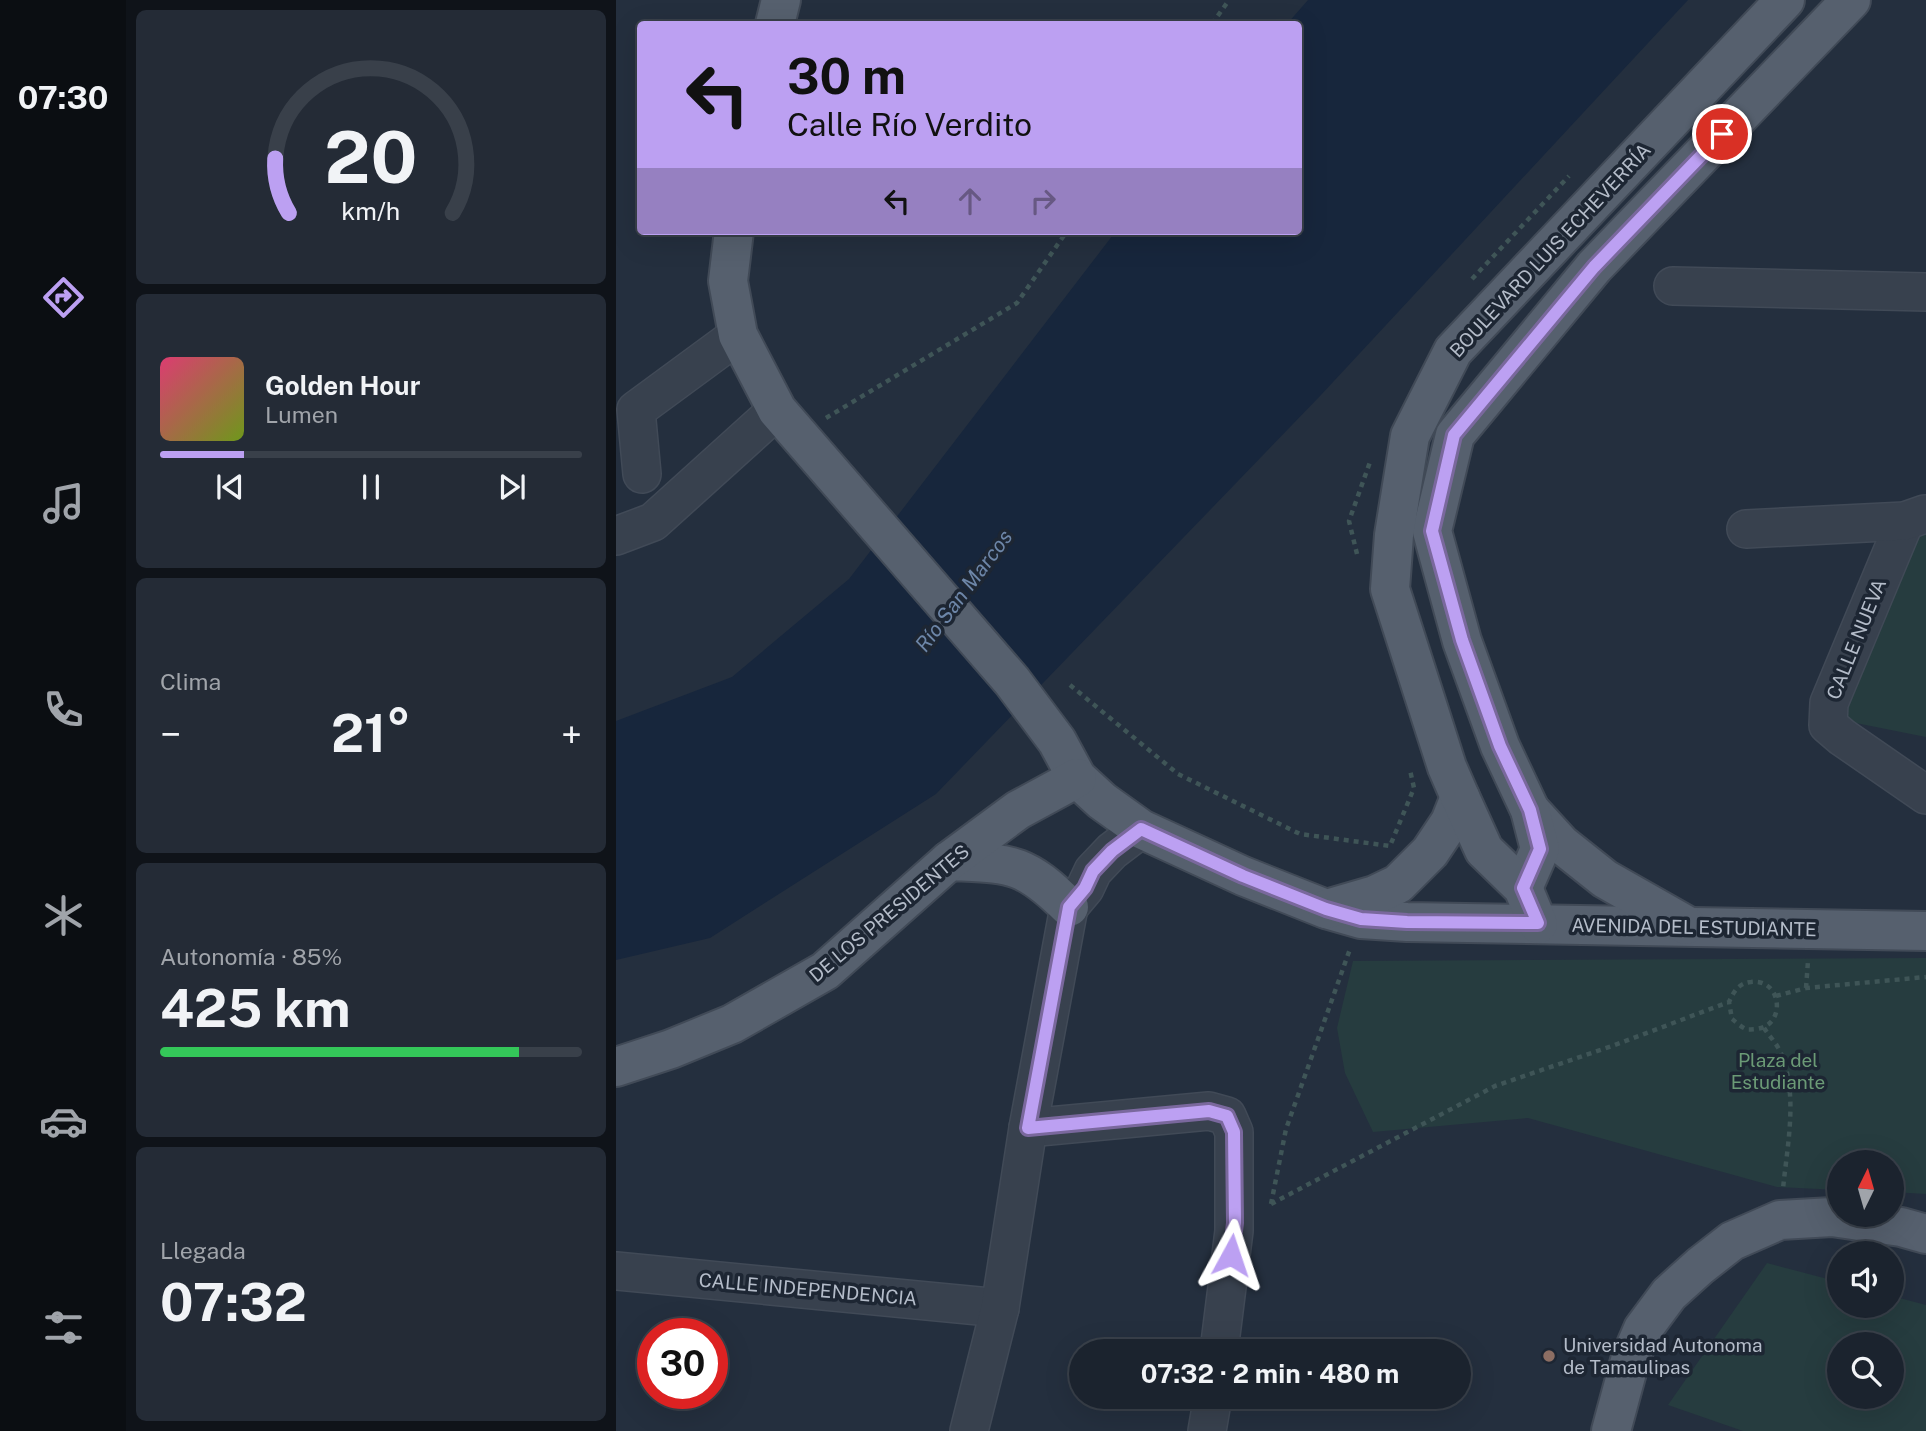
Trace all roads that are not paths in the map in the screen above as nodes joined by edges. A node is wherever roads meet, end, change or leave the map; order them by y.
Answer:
1 (781, 0) edge
2 (1785, 0) edge
3 (1851, 0) edge
4 (776, 21) edge
5 (734, 235) edge
6 (1673, 286) dead end
7 (1926, 292) edge
8 (738, 335) junction
9 (795, 430) junction
10 (642, 474) dead end
11 (1916, 517) edge
12 (1746, 529) dead end
13 (616, 536) edge
14 (1077, 778) junction
15 (1926, 795) edge
16 (1460, 797) junction
17 (1530, 810) junction
18 (1141, 829) junction
19 (948, 861) junction
20 (1523, 888) junction
21 (1069, 907) junction
22 (1343, 914) junction
23 (1538, 923) junction
24 (1691, 927) junction
25 (1926, 931) edge
26 (616, 1067) edge
27 (1028, 1128) junction
28 (1926, 1234) edge
29 (616, 1271) edge
30 (1000, 1308) junction
31 (1220, 1339) edge
32 (1211, 1409) edge
33 (969, 1431) edge
34 (1207, 1431) edge
35 (1611, 1431) edge

1 - 4 main road
2 - 16 main road, BOULEVARD LUIS ECHEVERRÍA
3 - 17 main road
5 - 8 main road
6 - 7 street
8 - 9 main road
8 - 10 street
9 - 13 street
9 - 14 main road
11 - 12 street
11 - 15 street, CALLE NUEVA
14 - 18 main road, AVENIDA DEL ESTUDIANTE
14 - 19 main road, DE LOS PRESIDENTES
16 - 20 main road, BOULEVARD LUIS ECHEVERRÍA
16 - 22 main road
17 - 20 main road
17 - 24 main road
18 - 21 street
18 - 22 main road, AVENIDA DEL ESTUDIANTE
19 - 21 main road
19 - 26 main road, DE LOS PRESIDENTES
20 - 23 main road, BOULEVARD LUIS ECHEVERRÍA
21 - 27 street
22 - 23 main road, AVENIDA DEL ESTUDIANTE
23 - 24 main road, AVENIDA DEL ESTUDIANTE
24 - 25 main road, AVENIDA DEL ESTUDIANTE
27 - 30 street
27 - 31 street
28 - 35 main road
29 - 30 street, CALLE INDEPENDENCIA
30 - 33 street
32 - 34 street

